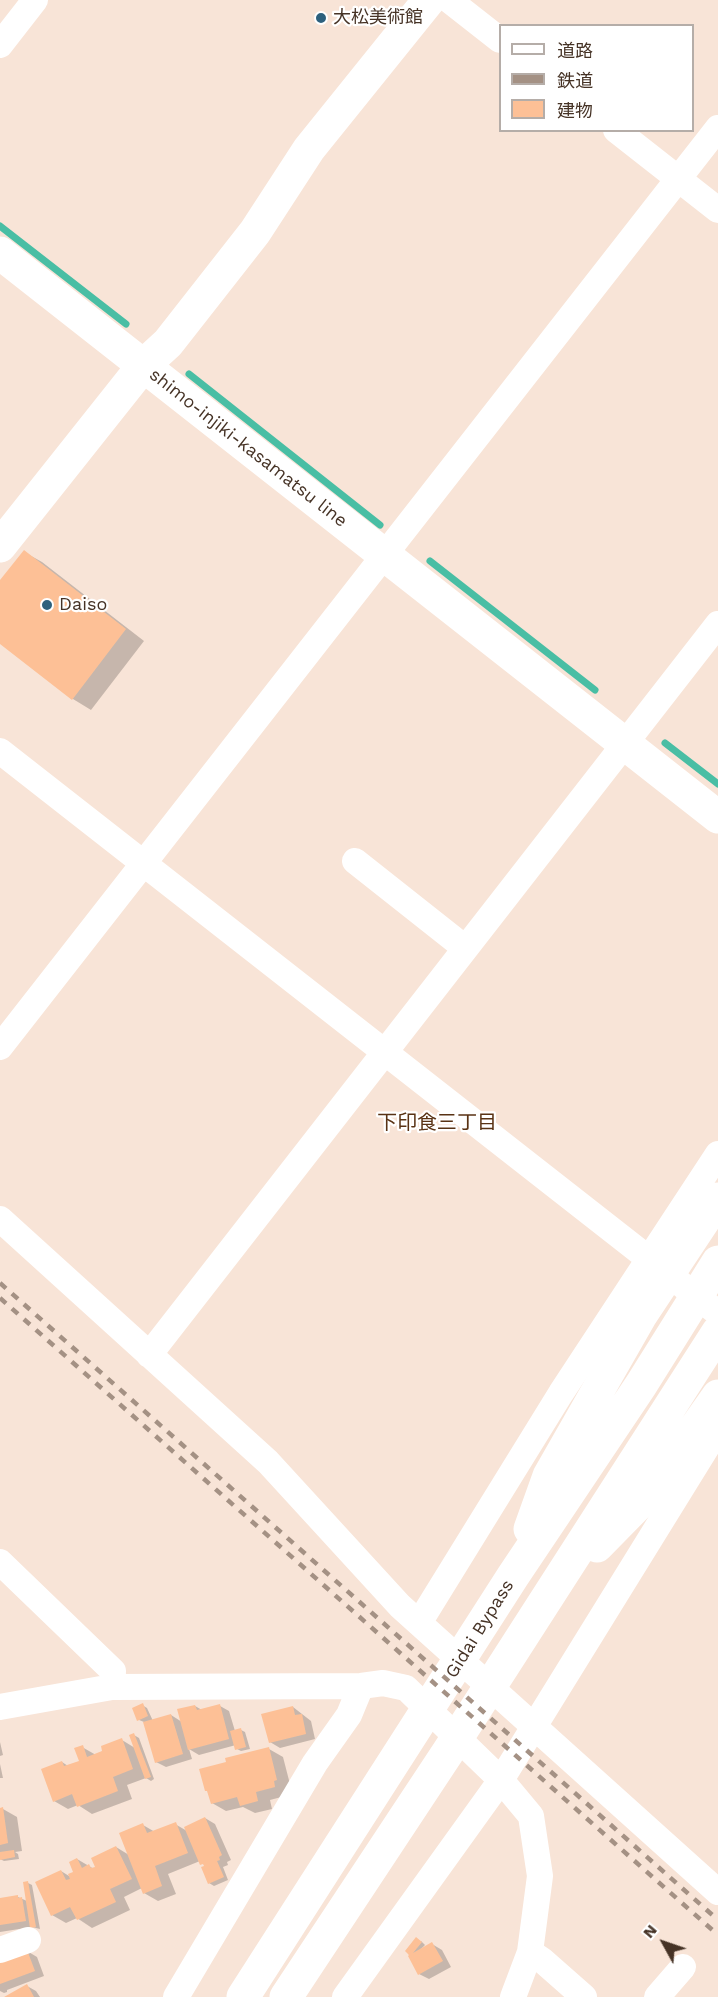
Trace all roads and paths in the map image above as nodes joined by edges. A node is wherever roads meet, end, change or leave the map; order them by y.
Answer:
1 (35, 0) edge
2 (429, 0) edge
3 (449, 0) edge
4 (499, 38) edge
5 (0, 45) edge
6 (718, 128) edge
7 (619, 132) edge
8 (678, 179) junction
9 (718, 210) edge
10 (0, 253) edge
11 (143, 366) junction
12 (0, 546) edge
13 (385, 555) junction
14 (718, 624) edge
15 (625, 742) junction
16 (0, 751) edge
17 (718, 817) edge
18 (355, 861) dead end
19 (144, 864) junction
20 (465, 948) junction
21 (0, 1047) edge
22 (383, 1052) junction
23 (718, 1154) edge
24 (718, 1199) edge
25 (0, 1219) edge
26 (648, 1258) junction
27 (718, 1262) edge
28 (718, 1312) edge
29 (718, 1332) edge
30 (149, 1355) junction
31 (718, 1396) edge
32 (709, 1427) edge
33 (0, 1562) edge
34 (513, 1575) junction
35 (550, 1594) junction
36 (419, 1623) junction
37 (361, 1686) junction
38 (112, 1687) junction
39 (0, 1707) edge
40 (534, 1726) junction
41 (501, 1780) junction
42 (717, 1888) edge
43 (28, 1940) dead end
44 (0, 1950) edge
45 (530, 1952) junction
46 (682, 1967) dead end
47 (176, 1997) edge
48 (243, 1997) edge
49 (285, 1997) edge
50 (345, 1997) edge
51 (513, 1997) edge
52 (584, 1997) edge
53 (657, 1997) edge

1 - 5 street
2 - 11 main road, shimo-injiki-kasamatsu line
3 - 4 street
6 - 8 street
7 - 8 street
8 - 9 street
8 - 13 street
10 - 11 main road
11 - 12 main road
11 - 13 main road, shimo-injiki-kasamatsu line
13 - 15 main road, shimo-injiki-kasamatsu line
13 - 19 street
14 - 15 street
15 - 17 main road, shimo-injiki-kasamatsu line
15 - 20 street
16 - 19 street
18 - 20 street
19 - 21 street
19 - 22 street
20 - 22 street
22 - 26 street
22 - 30 street
23 - 26 street
24 - 34 main road
25 - 30 street
26 - 28 street
26 - 36 street
27 - 34 main road, Gidai Bypass
29 - 35 main road
30 - 36 street
31 - 32 main road
32 - 35 main road
32 - 40 street
33 - 38 street
34 - 48 main road, Gidai Bypass
35 - 49 main road
36 - 40 street
37 - 38 street
37 - 41 street
37 - 47 street
38 - 39 street
40 - 41 street
40 - 42 street
41 - 45 street
41 - 50 street
43 - 44 street
45 - 51 street
45 - 52 street
46 - 53 street

